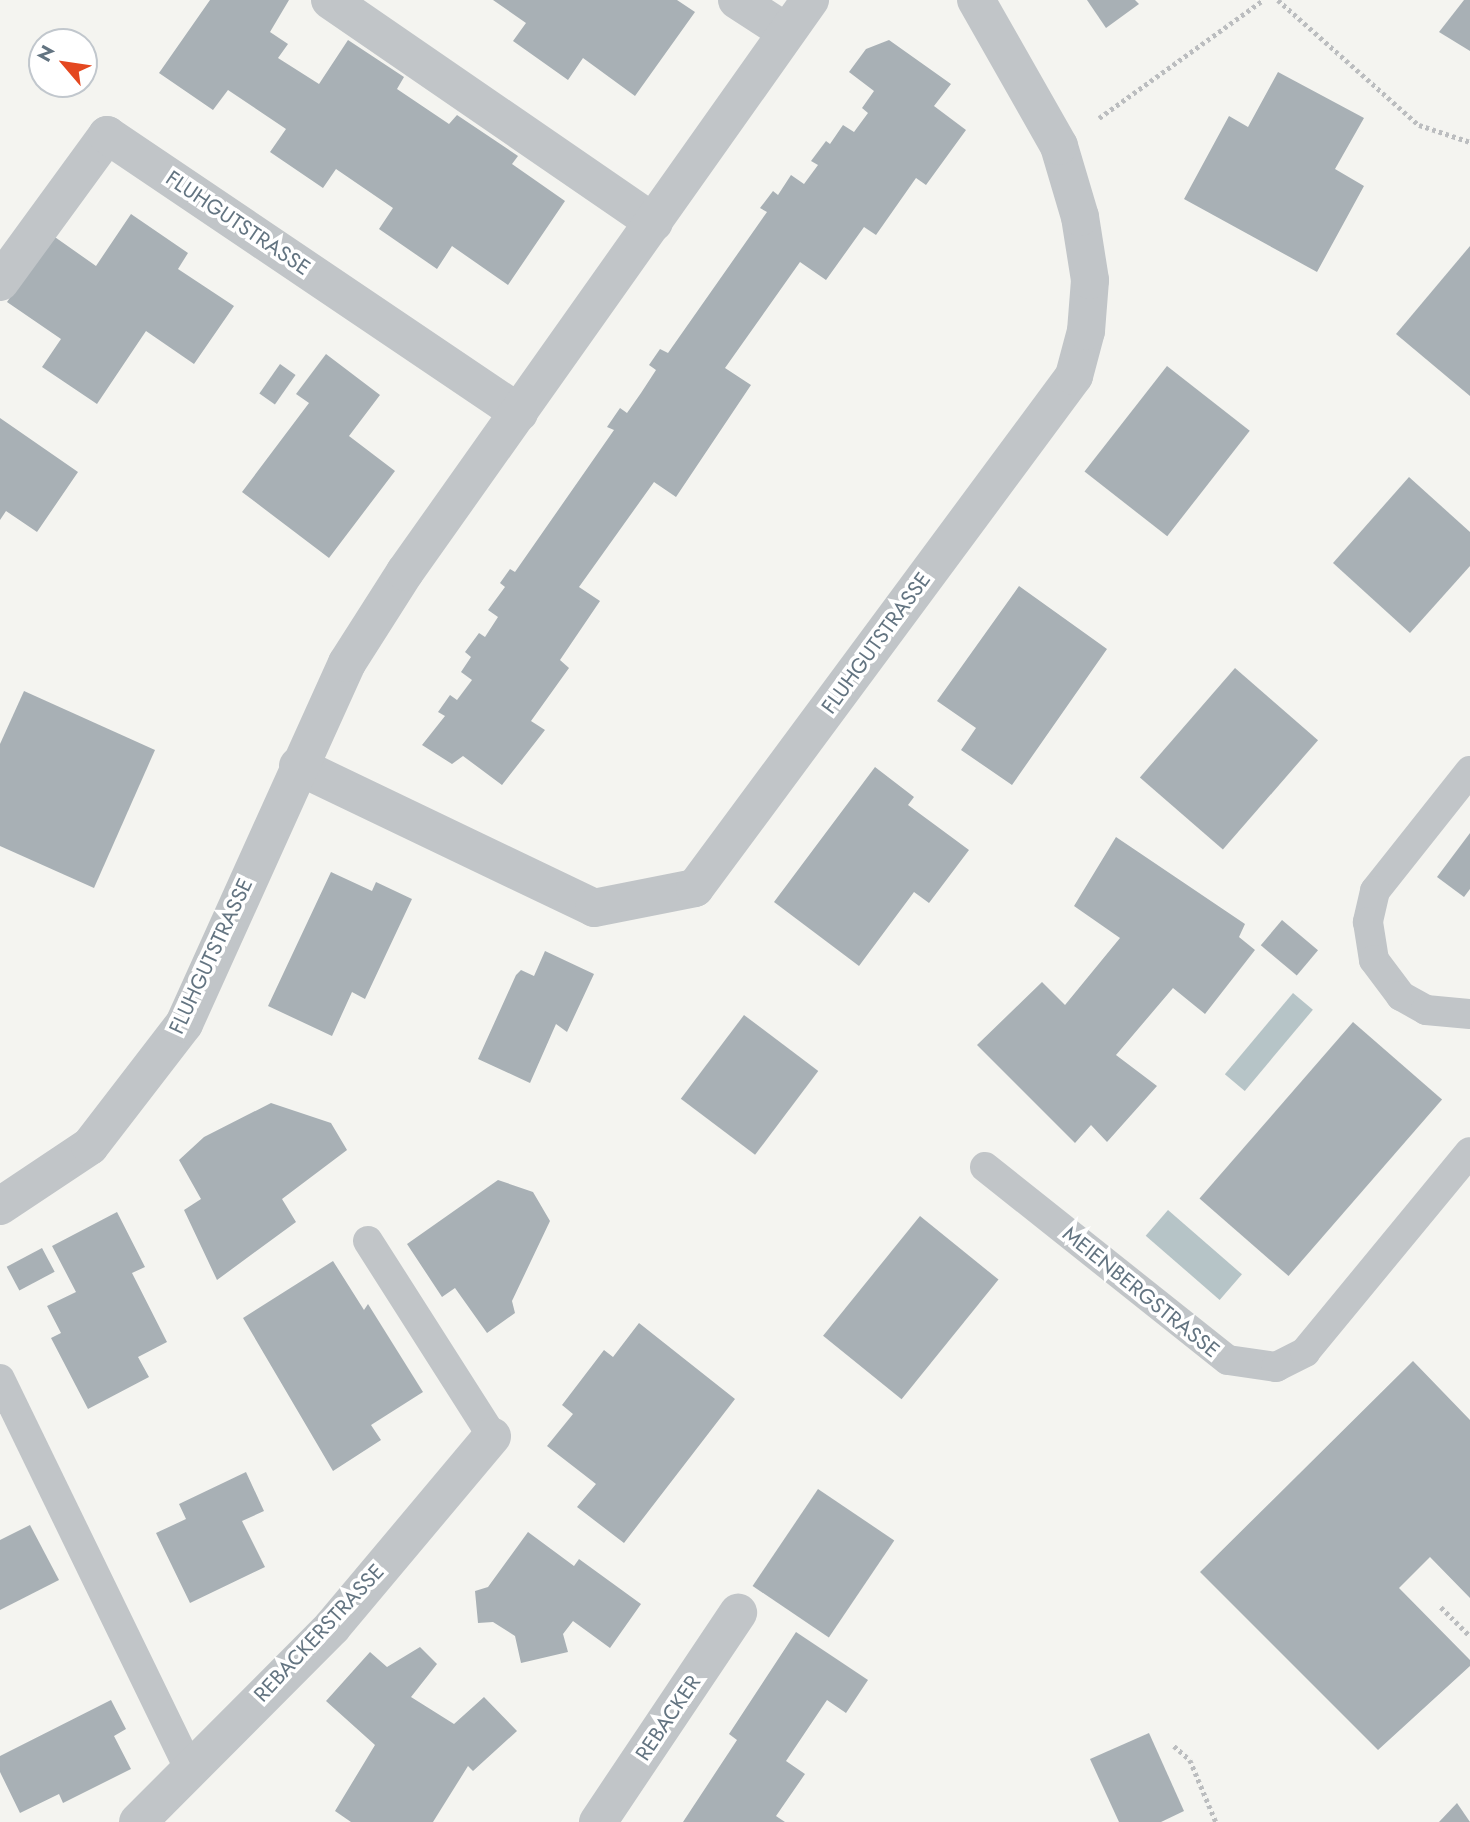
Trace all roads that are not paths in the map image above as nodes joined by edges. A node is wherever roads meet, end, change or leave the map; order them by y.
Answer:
1 (330, 0) edge
2 (737, 0) edge
3 (810, 0) edge
4 (976, 0) edge
5 (786, 32) junction
6 (654, 223) junction
7 (0, 282) edge
8 (519, 413) junction
9 (298, 766) junction
10 (1470, 771) edge
11 (1470, 1014) edge
12 (1470, 1152) edge
13 (985, 1167) dead end
14 (0, 1206) edge
15 (368, 1241) dead end
16 (0, 1379) edge
17 (492, 1436) joint
18 (738, 1614) dead end
19 (189, 1768) junction
20 (138, 1822) edge
21 (598, 1822) edge

1 - 6 street
2 - 5 street
3 - 5 street, FLUHGUTSTRASSE
4 - 9 street, FLUHGUTSTRASSE
5 - 6 street, FLUHGUTSTRASSE
6 - 8 street, FLUHGUTSTRASSE
7 - 8 street, FLUHGUTSTRASSE
8 - 9 street, FLUHGUTSTRASSE
9 - 14 street, FLUHGUTSTRASSE
10 - 11 lane
12 - 13 lane, MEIENBERGSTRASSE
15 - 17 lane
16 - 19 lane
17 - 19 street, REBACKERSTRASSE
18 - 21 street, REBACKER
19 - 20 street, REBACKERSTRASSE

